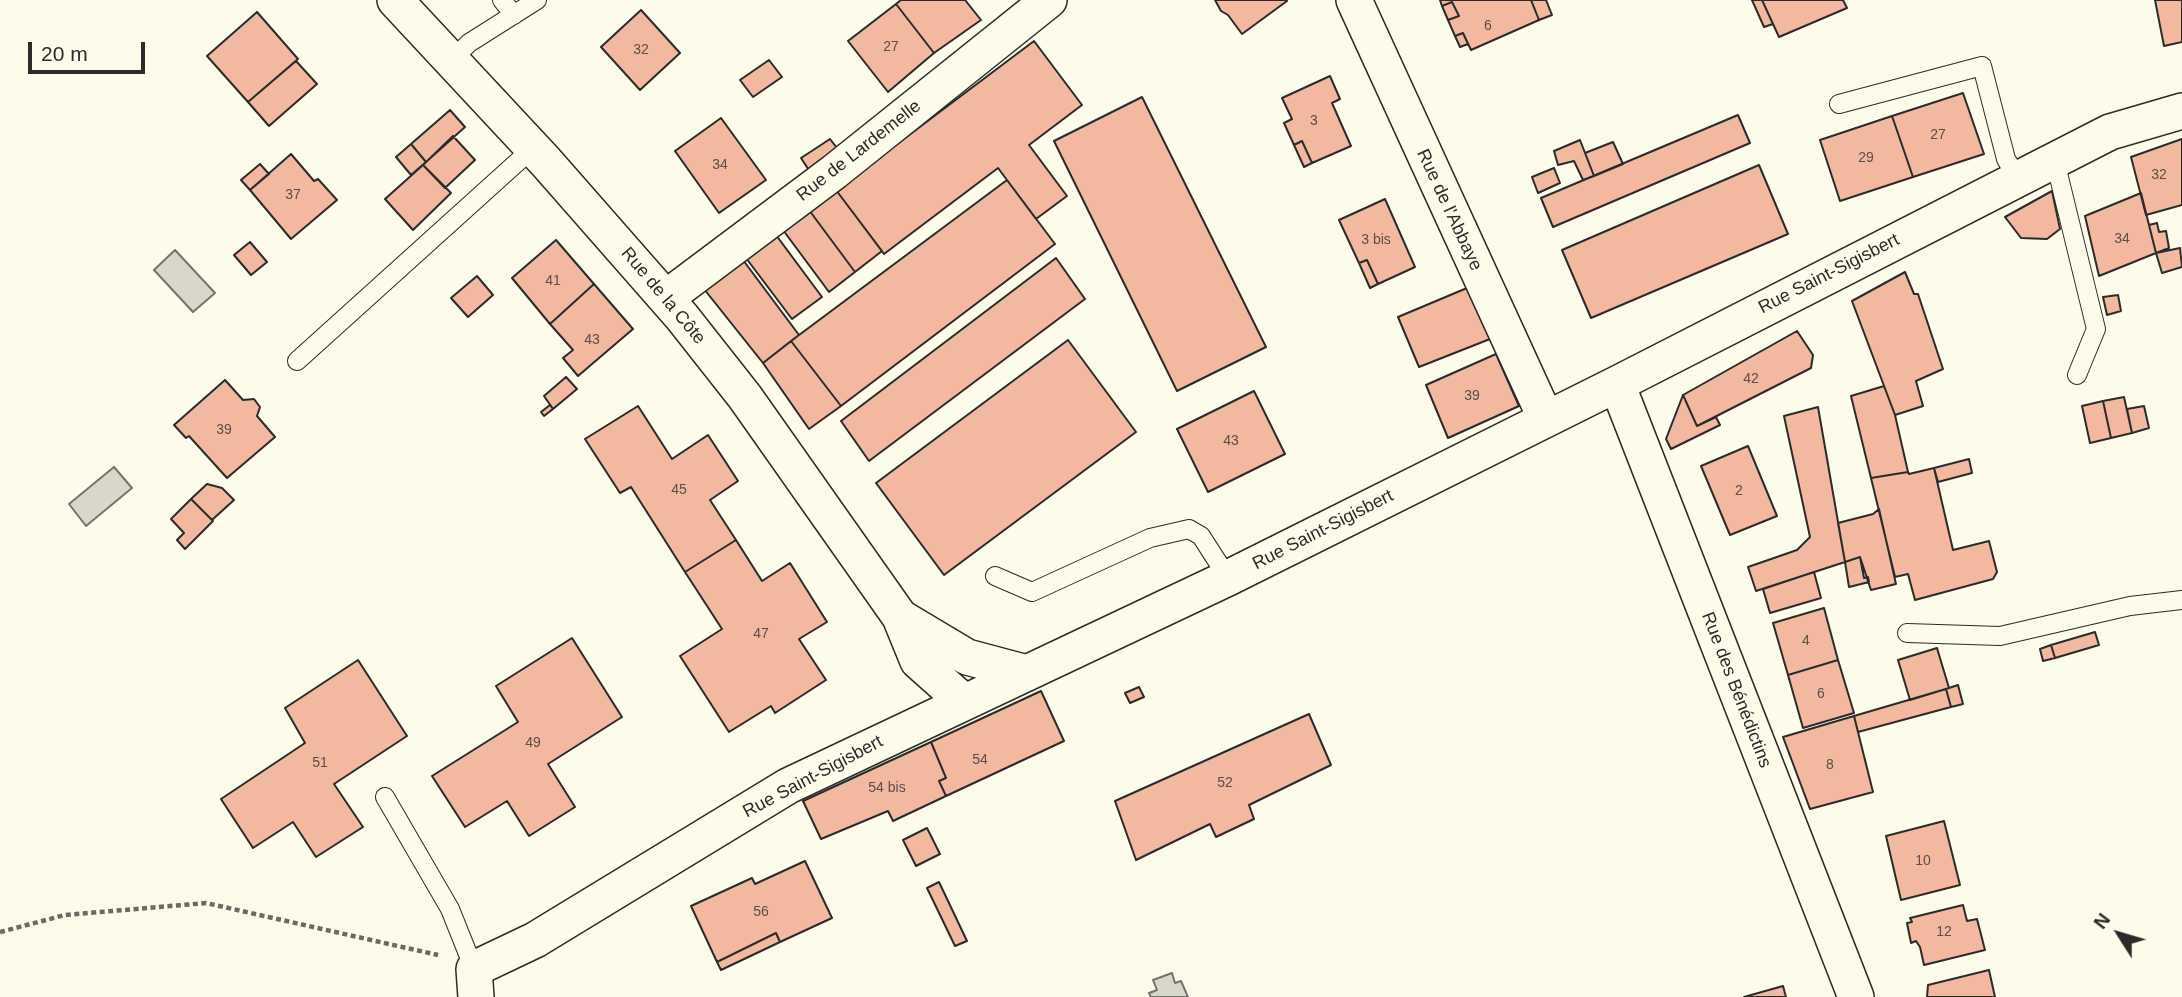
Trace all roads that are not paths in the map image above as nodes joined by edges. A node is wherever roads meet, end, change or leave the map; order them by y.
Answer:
1 (395, 0) edge
2 (502, 0) edge
3 (537, 0) edge
4 (1049, 0) edge
5 (1354, 0) edge
6 (514, 15) junction
7 (452, 61) junction
8 (1839, 104) dead end
9 (2182, 111) edge
10 (533, 148) junction
11 (2055, 160) junction
12 (2018, 179) junction
13 (666, 298) junction
14 (297, 361) dead end
15 (2077, 376) dead end
16 (1617, 384) junction
17 (1546, 419) junction
18 (995, 576) dead end
19 (1228, 578) junction
20 (2182, 600) edge
21 (900, 617) junction
22 (1907, 633) dead end
23 (1027, 673) junction
24 (964, 702) junction
25 (385, 797) dead end
26 (475, 983) edge
27 (1856, 997) edge

1 - 7 street, Rue de la Côte
2 - 6 lane
3 - 6 lane
4 - 13 street, Rue de Lardemelle
5 - 17 street, Rue de l'Abbaye
6 - 7 lane
7 - 10 street, Rue de la Côte
8 - 12 lane
9 - 11 street, Rue Saint-Sigisbert
10 - 13 street, Rue de la Côte
10 - 14 lane
11 - 12 street, Rue Saint-Sigisbert
11 - 15 lane
12 - 16 street, Rue Saint-Sigisbert
13 - 21 street, Rue de la Côte
16 - 17 street, Rue Saint-Sigisbert
16 - 27 street, Rue des Bénédictins
17 - 19 street, Rue Saint-Sigisbert
18 - 19 lane
19 - 23 street, Rue Saint-Sigisbert
20 - 22 lane
21 - 23 street, Rue de la Côte
21 - 24 street, Rue de la Côte
23 - 24 street, Rue Saint-Sigisbert
24 - 26 street, Rue Saint-Sigisbert
25 - 26 lane

